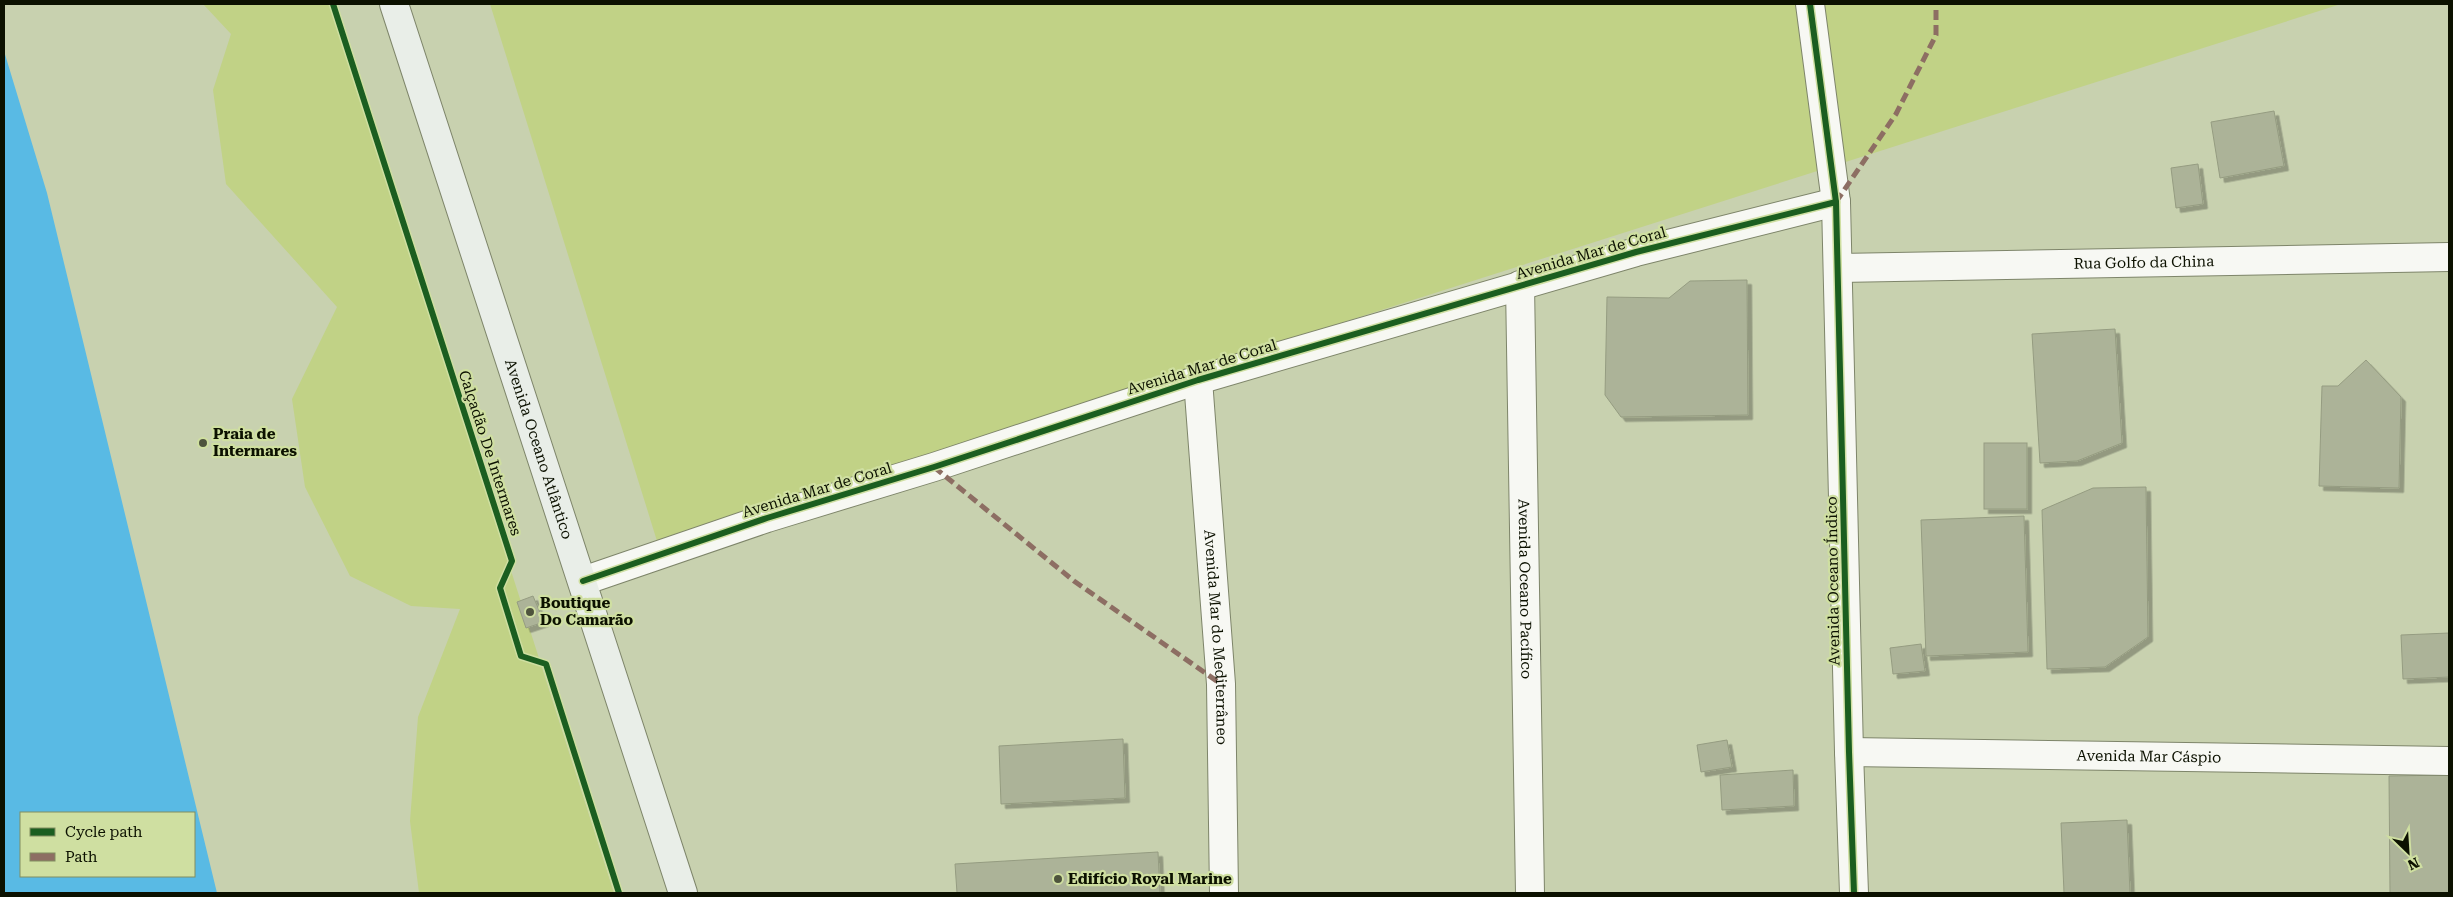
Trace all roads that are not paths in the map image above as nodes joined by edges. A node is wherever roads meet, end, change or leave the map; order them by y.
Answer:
1 (394, 4) edge
2 (1810, 4) edge
3 (1836, 202) junction
4 (2449, 257) edge
5 (1839, 268) junction
6 (1520, 285) junction
7 (1198, 380) junction
8 (583, 581) junction
9 (1849, 752) junction
10 (2449, 762) edge
11 (683, 893) edge
12 (1224, 893) edge
13 (1530, 893) edge
14 (1854, 893) edge

1 - 8 main road, Avenida Oceano Atlântico
2 - 3 street, Avenida Oceano Índico
3 - 5 street, Avenida Oceano Índico
3 - 6 street, Avenida Mar de Coral
4 - 5 street, Rua Golfo da China
5 - 9 street, Avenida Oceano Índico
6 - 7 street, Avenida Mar de Coral
6 - 13 street, Avenida Oceano Pacífico
7 - 8 street, Avenida Mar de Coral
7 - 12 street, Avenida Mar do Mediterrâneo
8 - 11 main road, Avenida Oceano Atlântico
9 - 10 street, Avenida Mar Cáspio
9 - 14 street, Avenida Oceano Índico

